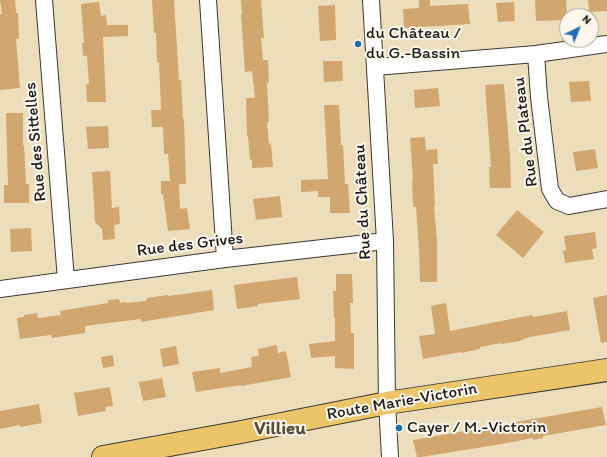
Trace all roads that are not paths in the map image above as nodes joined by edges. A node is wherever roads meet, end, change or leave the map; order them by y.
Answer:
1 (44, 0) edge
2 (208, 0) edge
3 (371, 0) edge
4 (607, 44) edge
5 (536, 54) junction
6 (375, 67) junction
7 (607, 199) edge
8 (385, 241) junction
9 (225, 259) junction
10 (66, 280) junction
11 (0, 289) edge
12 (607, 370) edge
13 (387, 403) junction
14 (102, 457) edge
15 (390, 457) edge

1 - 10 street, Rue des Sittelles
2 - 9 street
3 - 6 street, Rue du Château
4 - 5 street
5 - 6 street
5 - 7 street, Rue du Plateau
6 - 8 street, Rue du Château
8 - 9 street, Rue des Grives
8 - 13 street, Rue du Château
9 - 10 street, Rue des Grives
10 - 11 street, Rue des Grives
12 - 13 main road, Route Marie-Victorin
13 - 14 main road, Route Marie-Victorin
13 - 15 street, Rue du Château

